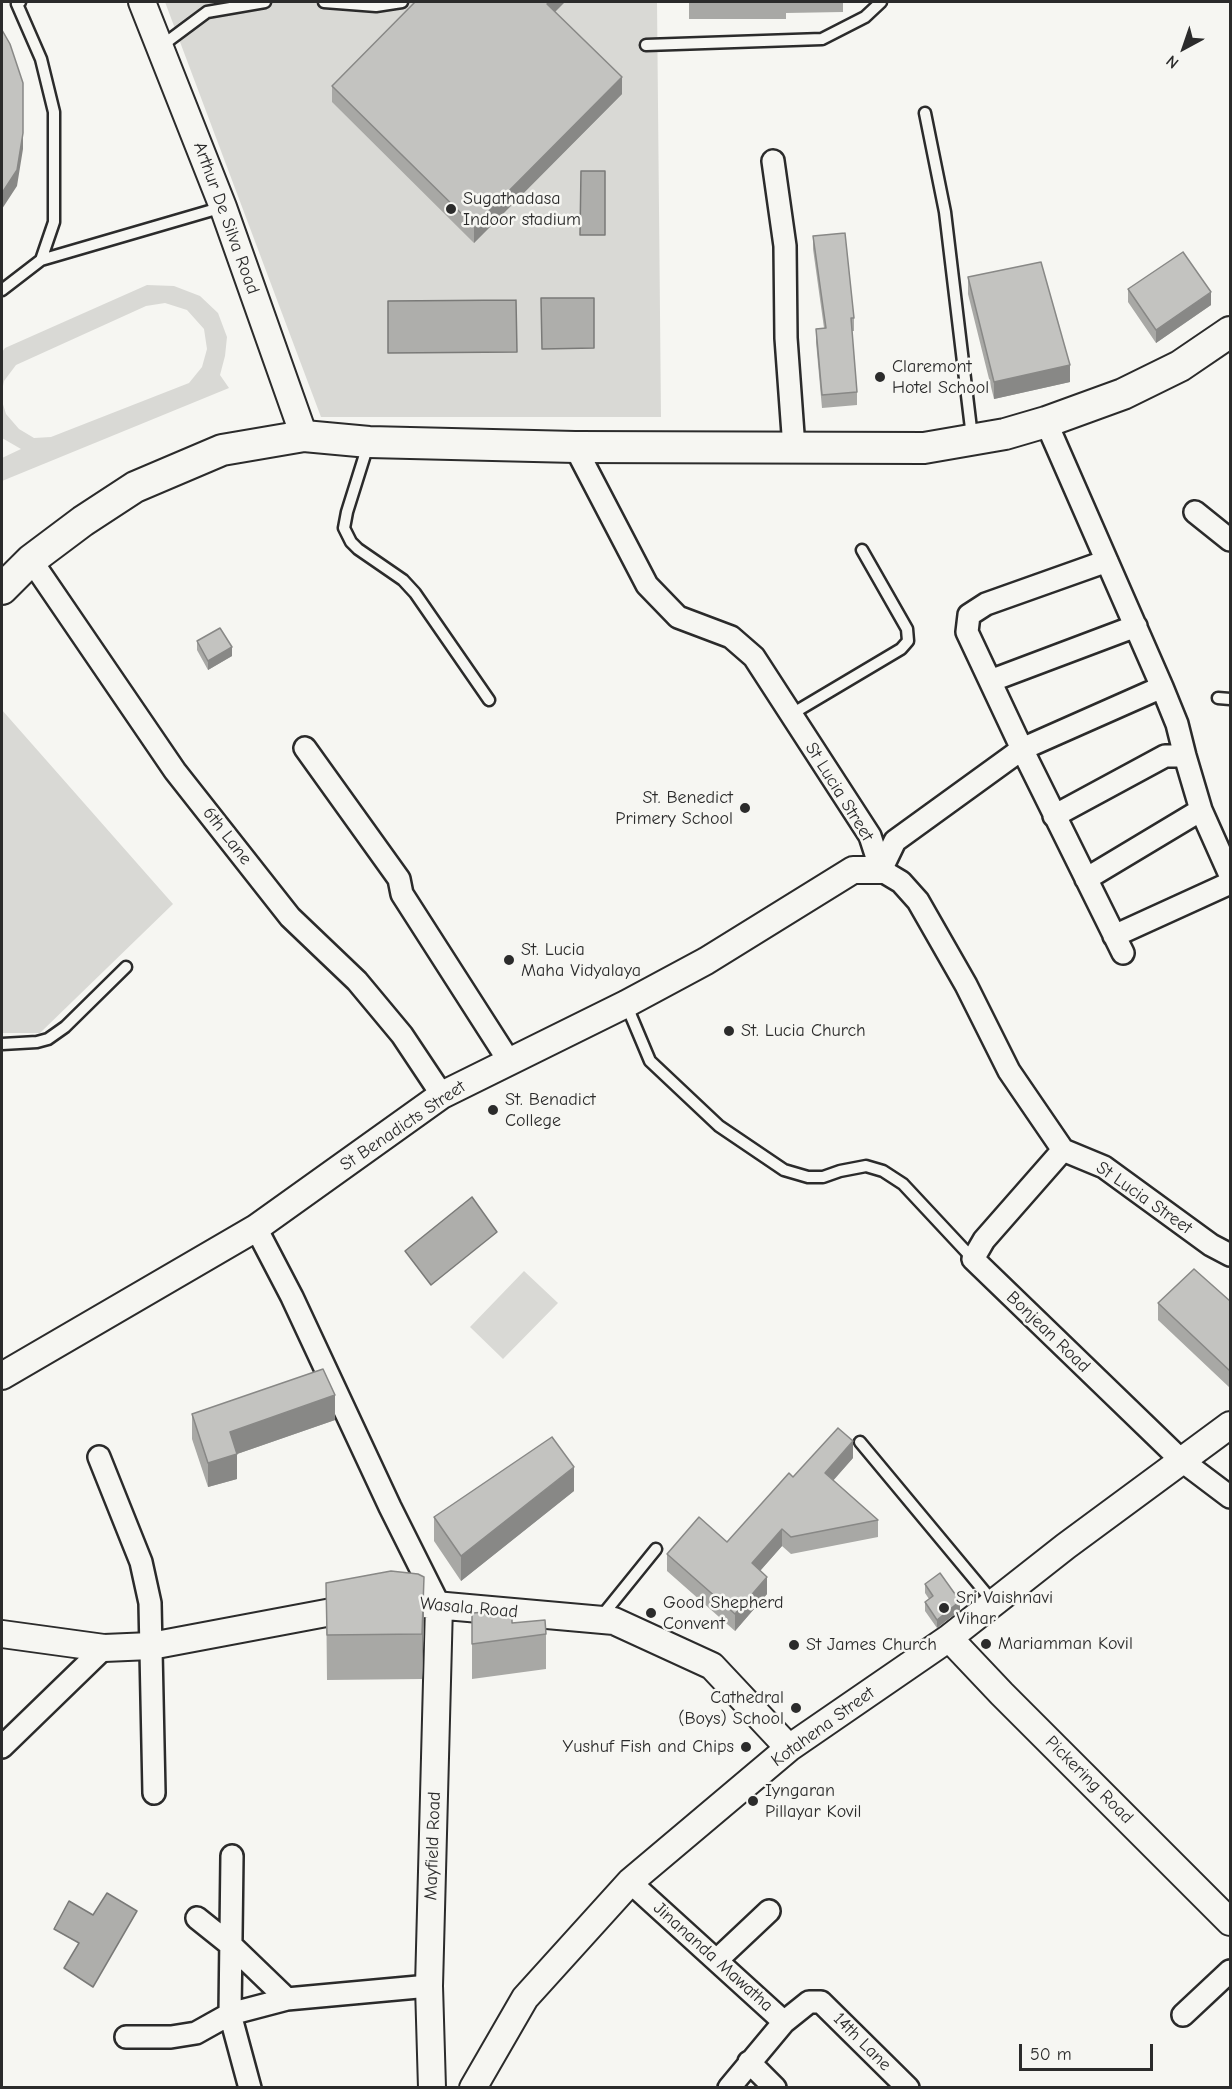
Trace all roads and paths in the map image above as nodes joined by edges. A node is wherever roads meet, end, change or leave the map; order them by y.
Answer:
1 (20, 2) edge
2 (142, 2) edge
3 (265, 2) edge
4 (324, 2) edge
5 (402, 2) edge
6 (881, 2) edge
7 (646, 45) dead end
8 (160, 48) junction
9 (925, 112) dead end
10 (773, 161) dead end
11 (223, 207) junction
12 (41, 260) junction
13 (2, 290) edge
14 (1230, 332) edge
15 (1046, 422) junction
16 (304, 436) junction
17 (972, 440) junction
18 (369, 442) junction
19 (575, 447) junction
20 (795, 448) junction
21 (1195, 512) dead end
22 (1230, 540) edge
23 (861, 550) dead end
24 (32, 560) junction
25 (1107, 561) junction
26 (2, 589) edge
27 (1136, 626) junction
28 (990, 681) junction
29 (1162, 687) junction
30 (1218, 698) dead end
31 (1230, 699) edge
32 (489, 700) dead end
33 (790, 715) junction
34 (305, 748) dead end
35 (1022, 749) junction
36 (1185, 756) junction
37 (1201, 810) junction
38 (1054, 816) junction
39 (881, 870) junction
40 (1230, 875) edge
41 (1086, 879) junction
42 (1230, 883) edge
43 (126, 967) dead end
44 (626, 1004) junction
45 (2, 1044) edge
46 (509, 1061) junction
47 (442, 1095) junction
48 (1063, 1150) junction
49 (256, 1228) junction
50 (1230, 1255) edge
51 (973, 1259) junction
52 (2, 1376) edge
53 (1230, 1425) edge
54 (860, 1442) dead end
55 (99, 1457) dead end
56 (1181, 1460) junction
57 (1230, 1497) edge
58 (656, 1549) dead end
59 (994, 1603) junction
60 (440, 1605) junction
61 (599, 1620) junction
62 (2, 1634) edge
63 (949, 1638) junction
64 (151, 1646) junction
65 (104, 1648) junction
66 (2, 1747) edge
67 (789, 1748) junction
68 (154, 1793) dead end
69 (232, 1856) dead end
70 (630, 1882) junction
71 (769, 1911) dead end
72 (197, 1918) dead end
73 (1230, 1922) edge
74 (232, 1946) junction
75 (717, 1960) junction
76 (1230, 1971) edge
77 (429, 1986) junction
78 (286, 1999) junction
79 (230, 2014) junction
80 (1183, 2015) dead end
81 (784, 2022) junction
82 (126, 2037) dead end
83 (749, 2062) junction
84 (250, 2088) edge
85 (432, 2088) edge
86 (473, 2088) edge
87 (729, 2088) edge
88 (775, 2088) edge
89 (908, 2088) edge

1 - 12 lane
2 - 8 street, Arthur De Silva Road
3 - 8 lane
4 - 5 lane
6 - 7 lane
8 - 11 street, Arthur De Silva Road
9 - 17 lane
10 - 20 street
11 - 12 lane
11 - 16 street, Arthur De Silva Road
12 - 13 lane
14 - 15 main road
15 - 17 main road
15 - 25 street
16 - 18 main road
16 - 24 main road
17 - 20 main road
18 - 19 main road
18 - 32 lane
19 - 20 main road
19 - 33 street, St Lucia Street
21 - 22 street
23 - 33 lane
24 - 26 main road
24 - 47 street, 6th Lane
25 - 27 street
25 - 28 street
27 - 28 street
27 - 29 street
28 - 35 street
29 - 35 street
29 - 36 street
30 - 31 lane
33 - 39 street, St Lucia Street
34 - 46 street
35 - 38 street
35 - 39 street
36 - 37 street
36 - 38 street
37 - 40 street
37 - 41 street
38 - 41 street
39 - 44 street, St Benadicts Street
39 - 48 street
41 - 42 street
43 - 45 lane
44 - 46 street, St Benadicts Street
44 - 51 lane
46 - 47 street, St Benadicts Street
47 - 49 street, St Benadicts Street
48 - 50 street, St Lucia Street
48 - 51 street
49 - 52 street, St Benadicts Street
49 - 60 street
51 - 56 street, Bonjean Road
53 - 56 street, Kotahena Street
54 - 59 lane
55 - 64 street
56 - 57 street, Bonjean Road
56 - 59 street, Kotahena Street
58 - 61 lane
59 - 63 street, Kotahena Street
60 - 61 street, Wasala Road
60 - 64 street, Wasala Road
60 - 77 street, Mayfield Road
61 - 67 street, Wasala Road
62 - 65 street, Wasala Road
63 - 67 street, Kotahena Street
63 - 73 street, Pickering Road
64 - 65 street, Wasala Road
64 - 68 street
65 - 66 street
67 - 70 street, Kotahena Street
69 - 74 street
70 - 75 street, Jinananda Mawatha
70 - 86 street, Kotahena Street
71 - 75 street
72 - 74 street
74 - 78 street
74 - 79 street
75 - 81 street, Jinananda Mawatha
76 - 80 street
77 - 78 street
77 - 85 street, Mayfield Road
78 - 79 street
79 - 82 street
79 - 84 street
81 - 83 street, Jinananda Mawatha
81 - 89 street, 14th Lane
83 - 87 street, Jinananda Mawatha
83 - 88 street

